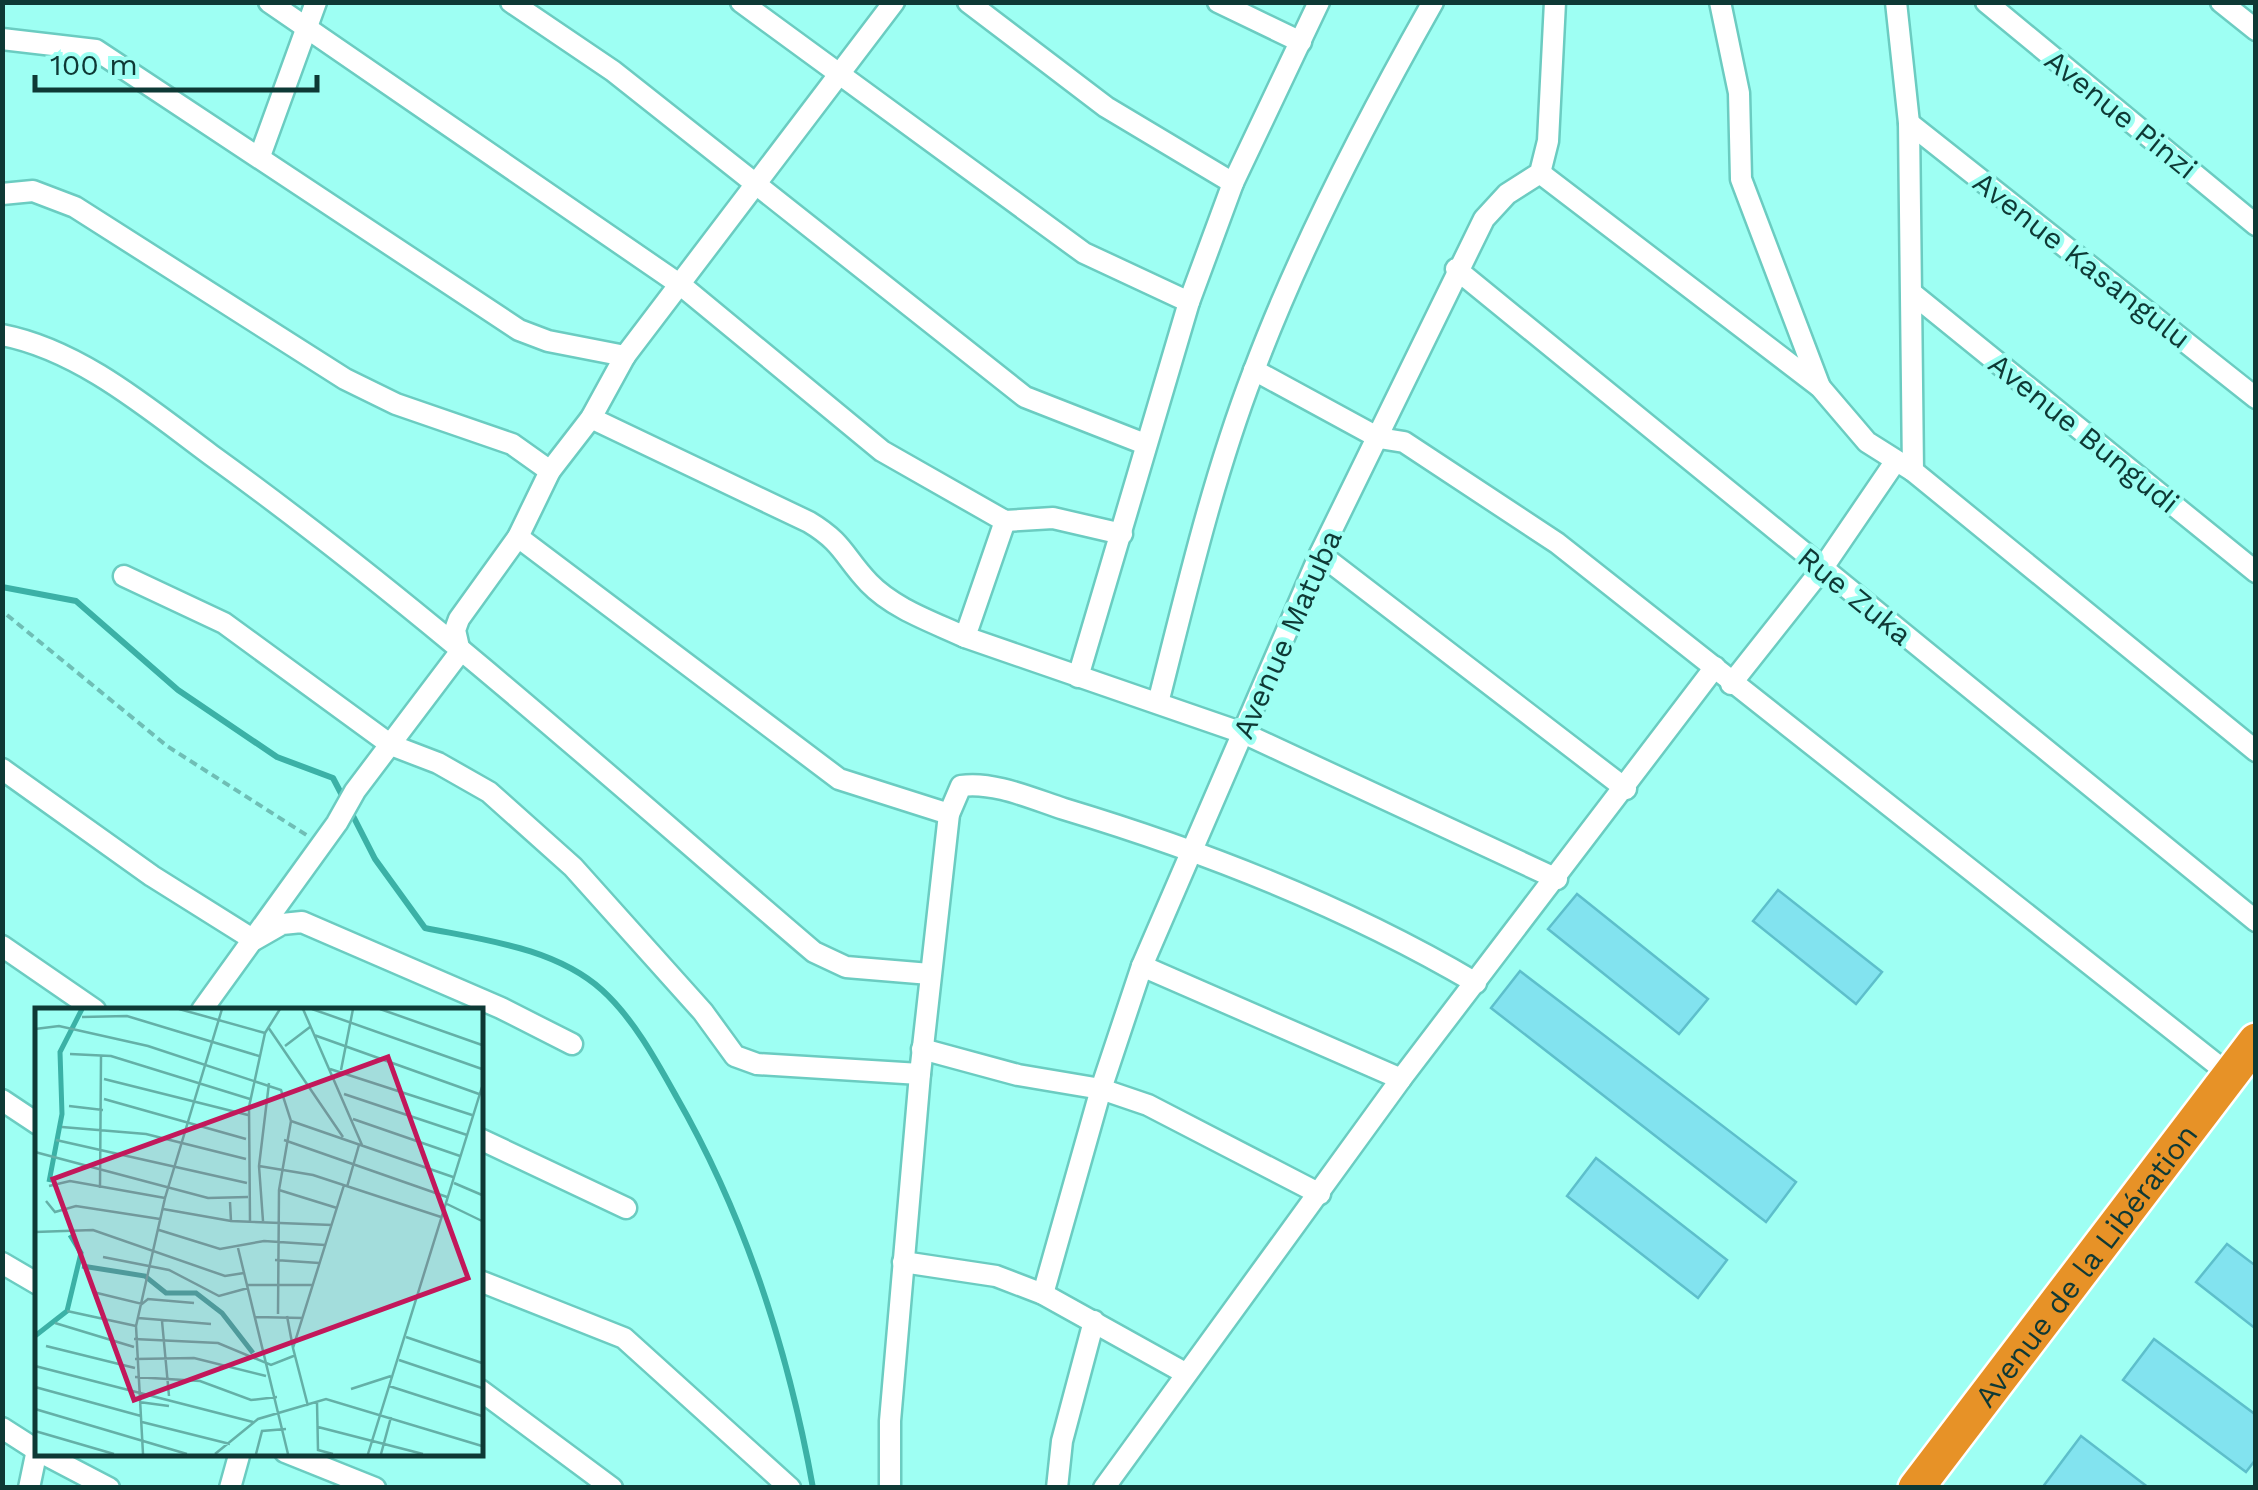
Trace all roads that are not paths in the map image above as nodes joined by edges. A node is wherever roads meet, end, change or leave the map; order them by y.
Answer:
1 (269, 2) edge
2 (316, 2) edge
3 (511, 2) edge
4 (741, 2) edge
5 (894, 2) edge
6 (968, 2) edge
7 (1218, 2) edge
8 (1319, 2) edge
9 (1432, 2) edge
10 (1555, 2) edge
11 (1720, 2) edge
12 (1896, 2) edge
13 (1986, 2) edge
14 (2222, 2) edge
15 (309, 28) junction
16 (2256, 30) edge
17 (2, 39) edge
18 (1300, 42) junction
19 (836, 76) junction
20 (1909, 123) junction
21 (260, 156) junction
22 (1540, 173) junction
23 (1233, 183) junction
24 (758, 184) junction
25 (2, 194) edge
26 (2256, 225) edge
27 (1456, 268) junction
28 (682, 286) junction
29 (1913, 294) junction
30 (1189, 302) junction
31 (2, 335) edge
32 (625, 356) junction
33 (1254, 370) junction
34 (1820, 387) junction
35 (2256, 398) edge
36 (590, 418) junction
37 (1378, 438) junction
38 (1146, 444) junction
39 (1904, 466) junction
40 (550, 471) junction
41 (1005, 520) junction
42 (1122, 534) junction
43 (518, 536) junction
44 (1320, 554) junction
45 (1822, 569) junction
46 (2256, 572) edge
47 (124, 576) dead end
48 (966, 636) junction
49 (460, 652) junction
50 (1716, 667) junction
51 (1078, 677) junction
52 (1731, 684) junction
53 (1158, 703) junction
54 (1243, 733) junction
55 (391, 745) junction
56 (2256, 751) edge
57 (2, 770) edge
58 (1626, 789) junction
59 (949, 814) junction
60 (1192, 850) junction
61 (1557, 879) junction
62 (2256, 921) edge
63 (254, 940) junction
64 (2, 946) edge
65 (1142, 966) junction
66 (930, 974) junction
67 (1476, 983) junction
68 (93, 1008) edge
69 (203, 1008) edge
70 (2256, 1042) edge
71 (572, 1044) dead end
72 (922, 1049) junction
73 (920, 1074) junction
74 (2230, 1074) junction
75 (1402, 1079) junction
76 (1101, 1089) junction
77 (2, 1100) edge
78 (35, 1122) edge
79 (482, 1140) edge
80 (1320, 1194) junction
81 (626, 1208) dead end
82 (2, 1262) edge
83 (904, 1262) junction
84 (35, 1282) edge
85 (482, 1282) edge
86 (1043, 1294) junction
87 (1094, 1321) junction
88 (1186, 1373) junction
89 (482, 1391) edge
90 (2, 1428) edge
91 (35, 1448) edge
92 (37, 1455) edge
93 (47, 1455) edge
94 (239, 1455) edge
95 (292, 1455) edge
96 (29, 1488) edge
97 (109, 1488) edge
98 (230, 1488) edge
99 (375, 1488) edge
100 (612, 1488) edge
101 (790, 1488) edge
102 (890, 1488) edge
103 (1057, 1488) edge
104 (1104, 1488) edge
105 (1916, 1488) edge

1 - 15 street
2 - 15 street
3 - 24 street
4 - 19 street
5 - 19 street
6 - 23 street
7 - 18 street
8 - 18 street
9 - 33 street
10 - 22 street
11 - 34 street
12 - 20 street
13 - 26 street, Avenue Pinzi
14 - 16 street
15 - 21 street
15 - 28 street
17 - 21 street
18 - 23 street
19 - 24 street
19 - 30 street
20 - 29 street
20 - 35 street, Avenue Kasangulu
21 - 32 street
22 - 27 street, Avenue Matuba
22 - 34 street
23 - 30 street
24 - 28 street
24 - 38 street
25 - 40 street
27 - 37 street, Avenue Matuba
27 - 45 street, Rue Zuka
28 - 32 street
28 - 41 street
29 - 39 street
29 - 46 street, Avenue Bungudi
30 - 38 street
31 - 49 street
32 - 36 street
33 - 37 street
33 - 53 street
34 - 39 street
36 - 40 street
36 - 48 street
37 - 44 street, Avenue Matuba
37 - 50 street
38 - 42 street
39 - 45 street
39 - 56 street
40 - 43 street
41 - 42 street
41 - 48 street
42 - 51 street
43 - 49 street
43 - 59 street
44 - 54 street, Avenue Matuba
44 - 58 street
45 - 52 street
45 - 62 street, Rue Zuka
47 - 55 street
48 - 51 street
49 - 55 street
49 - 66 street
50 - 52 street
50 - 58 street
51 - 53 street
52 - 74 street
53 - 54 street
54 - 60 street, Avenue Matuba
54 - 61 street
55 - 63 street
55 - 73 street
57 - 63 street
58 - 61 street
59 - 60 street
59 - 66 street
60 - 65 street, Avenue Matuba
60 - 67 street
61 - 67 street
63 - 69 street
63 - 71 street
64 - 68 street
65 - 75 street
65 - 76 street, Avenue Matuba
66 - 72 street
67 - 75 street
70 - 74 highway, Avenue de la Libération
72 - 73 street
72 - 76 street
73 - 83 street
74 - 105 highway, Avenue de la Libération
75 - 80 street
76 - 80 street
76 - 86 street, Avenue Matuba
77 - 78 street
79 - 81 street
80 - 88 street
82 - 84 street
83 - 86 street
83 - 102 street
85 - 101 street
86 - 87 street
87 - 88 street
87 - 103 street
88 - 104 street
89 - 100 street
90 - 91 street
92 - 96 street
93 - 97 street
94 - 98 street
95 - 99 street

